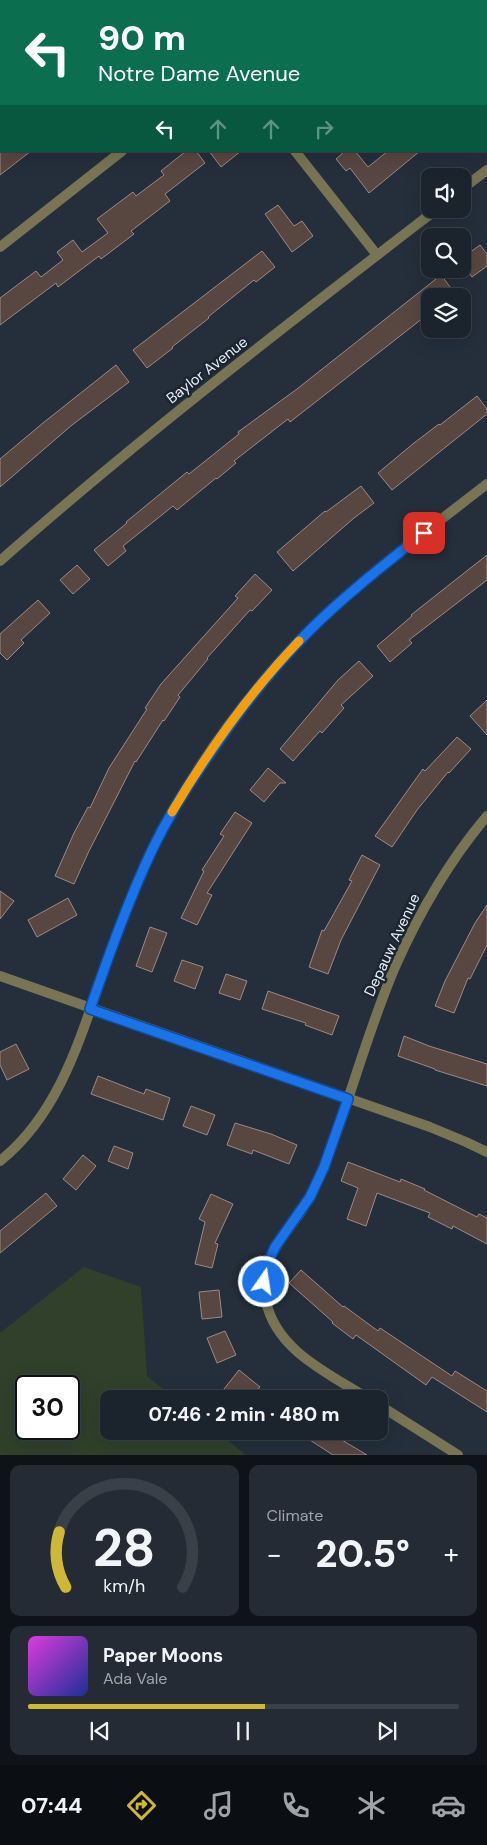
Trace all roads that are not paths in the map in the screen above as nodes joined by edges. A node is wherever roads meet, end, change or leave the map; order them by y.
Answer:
1 (121, 152) edge
2 (296, 152) edge
3 (487, 170) edge
4 (471, 182) edge
5 (425, 218) edge
6 (0, 247) edge
7 (377, 255) junction
8 (487, 484) edge
9 (0, 561) edge
10 (487, 816) edge
11 (0, 976) edge
12 (90, 1009) junction
13 (348, 1099) junction
14 (487, 1152) edge
15 (0, 1161) edge
16 (355, 1390) edge
17 (388, 1411) edge
18 (458, 1455) edge

1 - 6 street
2 - 7 street
3 - 4 street
5 - 7 street, Baylor Avenue
7 - 9 street, Baylor Avenue
8 - 12 street
10 - 13 street, Depauw Avenue
11 - 12 street
12 - 13 street
12 - 15 street
13 - 14 street
13 - 16 street, Depauw Avenue
17 - 18 street

